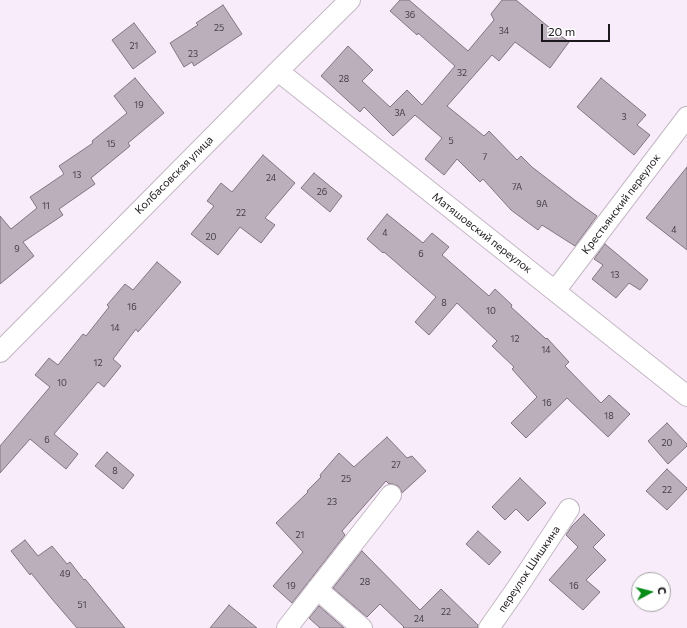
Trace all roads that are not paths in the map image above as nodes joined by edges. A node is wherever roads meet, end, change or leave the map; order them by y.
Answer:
1 (350, 0) edge
2 (278, 71) junction
3 (687, 117) edge
4 (555, 291) junction
5 (0, 352) edge
6 (687, 396) edge
7 (391, 495) dead end
8 (569, 509) dead end
9 (317, 589) junction
10 (287, 628) edge
11 (362, 628) edge
12 (489, 628) edge

1 - 2 street, Колбасовская улица
2 - 4 street, Матяшовский переулок
2 - 5 street, Колбасовская улица
3 - 4 street, Крестьянский переулок
4 - 6 street, Матяшовский переулок
7 - 9 street
8 - 12 street, переулок Шишкина
9 - 10 street
9 - 11 street

